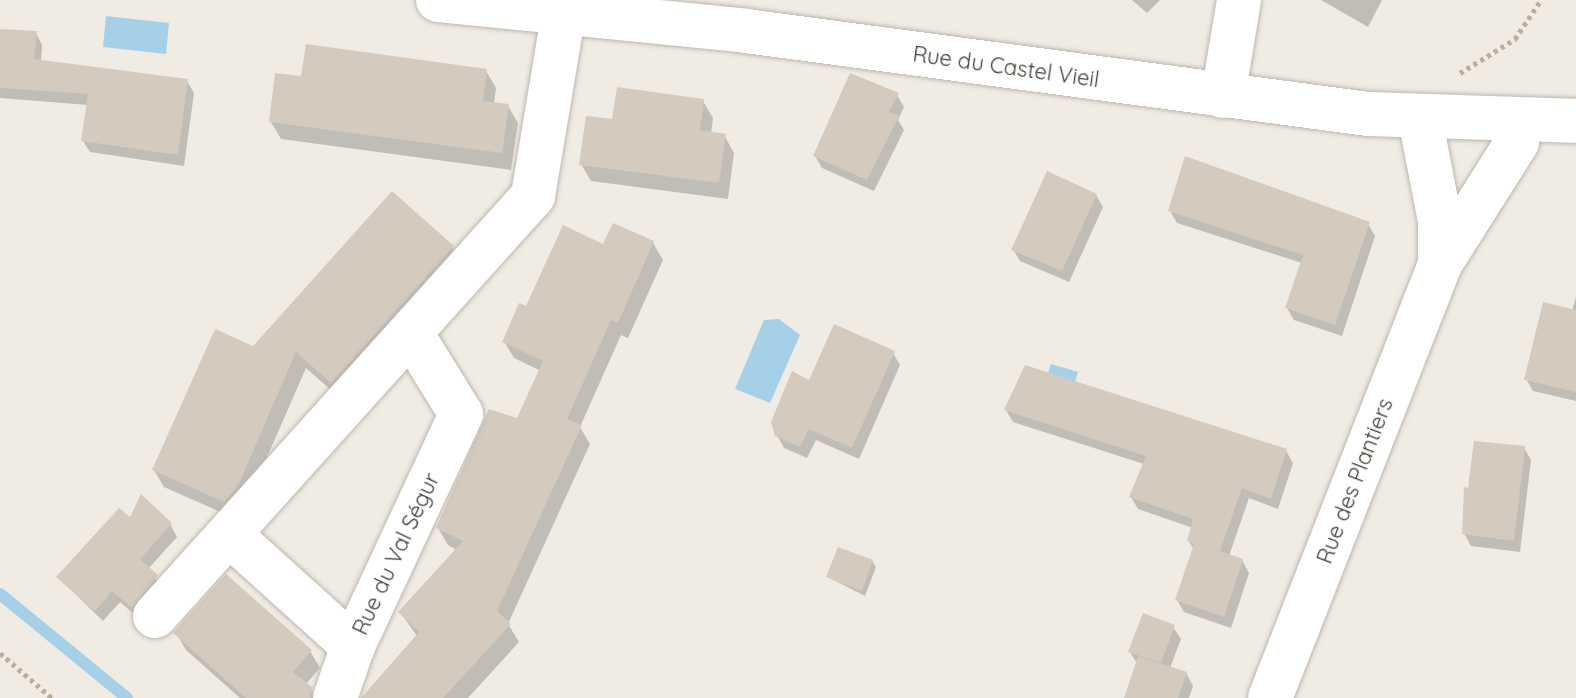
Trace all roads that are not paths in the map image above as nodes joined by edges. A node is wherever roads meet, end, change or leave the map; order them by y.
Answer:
1 (438, 0) edge
2 (1239, 0) edge
3 (563, 16) junction
4 (748, 16) edge
5 (1223, 96) junction
6 (1420, 118) junction
7 (1518, 120) junction
8 (1576, 121) edge
9 (1440, 264) junction
10 (411, 333) junction
11 (230, 535) junction
12 (155, 616) dead end
13 (353, 646) junction
14 (335, 698) edge
15 (1270, 698) edge

1 - 3 street, Rue du Castel Vieil
2 - 5 street
3 - 4 street, Rue du Castel Vieil
3 - 10 street
4 - 5 street, Rue du Castel Vieil
5 - 6 street, Rue du Castel Vieil
6 - 7 street, Rue du Castel Vieil
6 - 9 street, Rue des Plantiers
7 - 8 street, Rue du Castel Vieil
7 - 9 street, Rue des Plantiers
9 - 15 street, Rue des Plantiers
10 - 11 street
10 - 13 street, Rue du Val Ségur
11 - 12 street
11 - 13 street, Rue du Val Ségur
13 - 14 street

